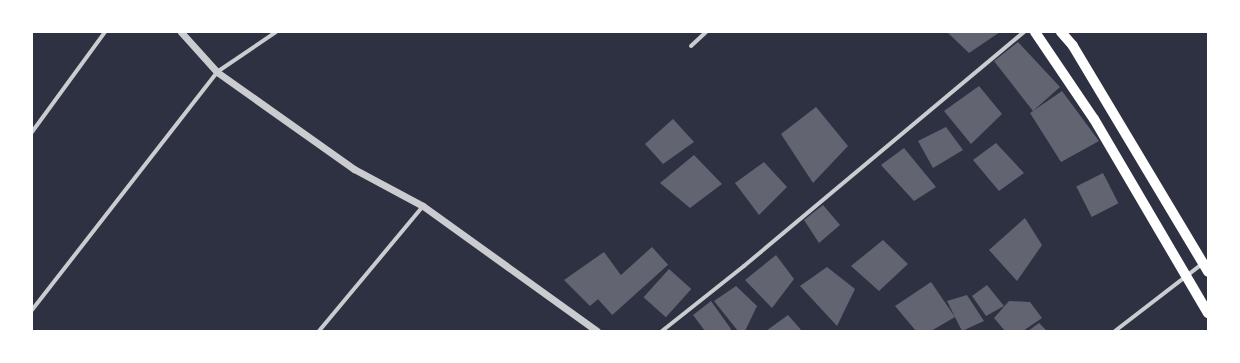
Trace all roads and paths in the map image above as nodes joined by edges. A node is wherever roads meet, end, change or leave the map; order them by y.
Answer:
1 (105, 32) edge
2 (181, 32) edge
3 (276, 32) edge
4 (706, 32) edge
5 (1024, 32) edge
6 (1035, 32) edge
7 (1061, 32) edge
8 (691, 46) dead end
9 (217, 72) junction
10 (32, 132) edge
11 (423, 206) junction
12 (1205, 268) edge
13 (1185, 277) junction
14 (32, 310) edge
15 (1208, 313) edge
16 (319, 331) edge
17 (597, 331) edge
18 (662, 331) edge
19 (1115, 331) edge

1 - 10 street
2 - 9 street
3 - 9 street
4 - 8 street
5 - 18 street
6 - 13 main road
7 - 12 main road
9 - 11 street
9 - 14 street
11 - 16 street
11 - 17 street
12 - 13 street
13 - 15 main road
13 - 19 street

